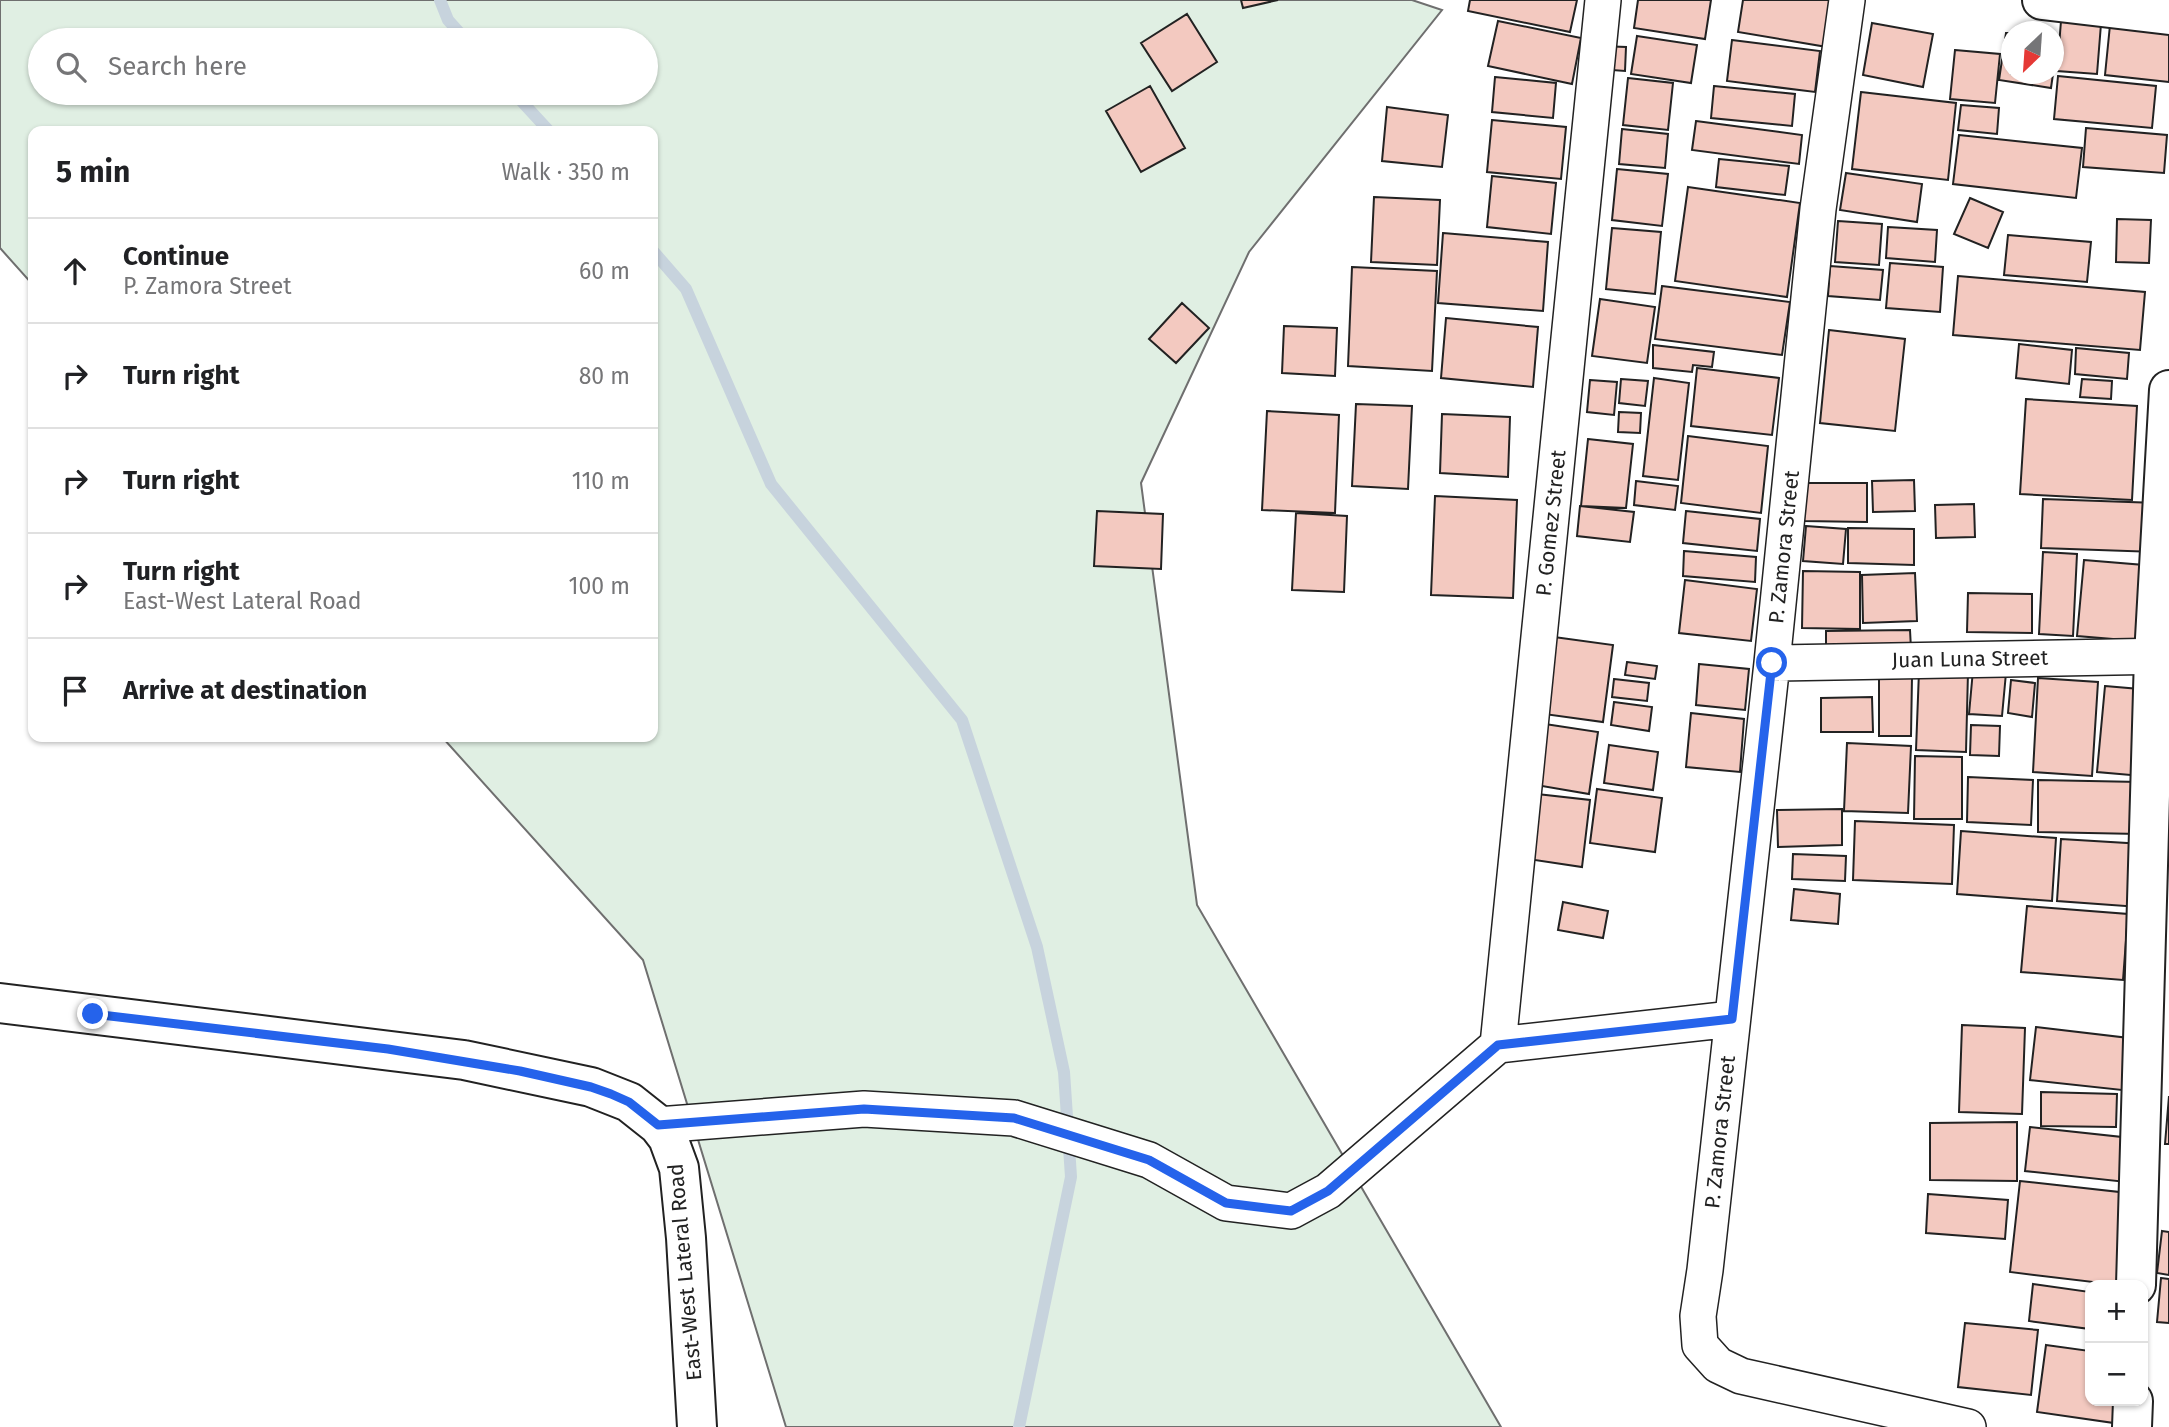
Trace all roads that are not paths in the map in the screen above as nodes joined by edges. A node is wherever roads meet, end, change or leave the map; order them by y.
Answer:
1 (1603, 0) edge
2 (1847, 0) edge
3 (2042, 0) edge
4 (2169, 15) edge
5 (2169, 390) edge
6 (2161, 656) edge
7 (1772, 663) junction
8 (0, 1003) edge
9 (1732, 1019) junction
10 (1498, 1045) junction
11 (658, 1125) junction
12 (2136, 1280) edge
13 (2133, 1406) edge
14 (697, 1427) edge
15 (1968, 1427) edge
16 (2132, 1427) edge

1 - 10 street, P. Gomez Street
2 - 7 street, P. Zamora Street
3 - 4 street
5 - 6 street
6 - 7 street, Juan Luna Street
6 - 12 street
7 - 9 street, P. Zamora Street
8 - 11 street, East-West Lateral Road
9 - 10 street
9 - 15 street, P. Zamora Street
10 - 11 street
11 - 14 street, East-West Lateral Road
13 - 16 street

